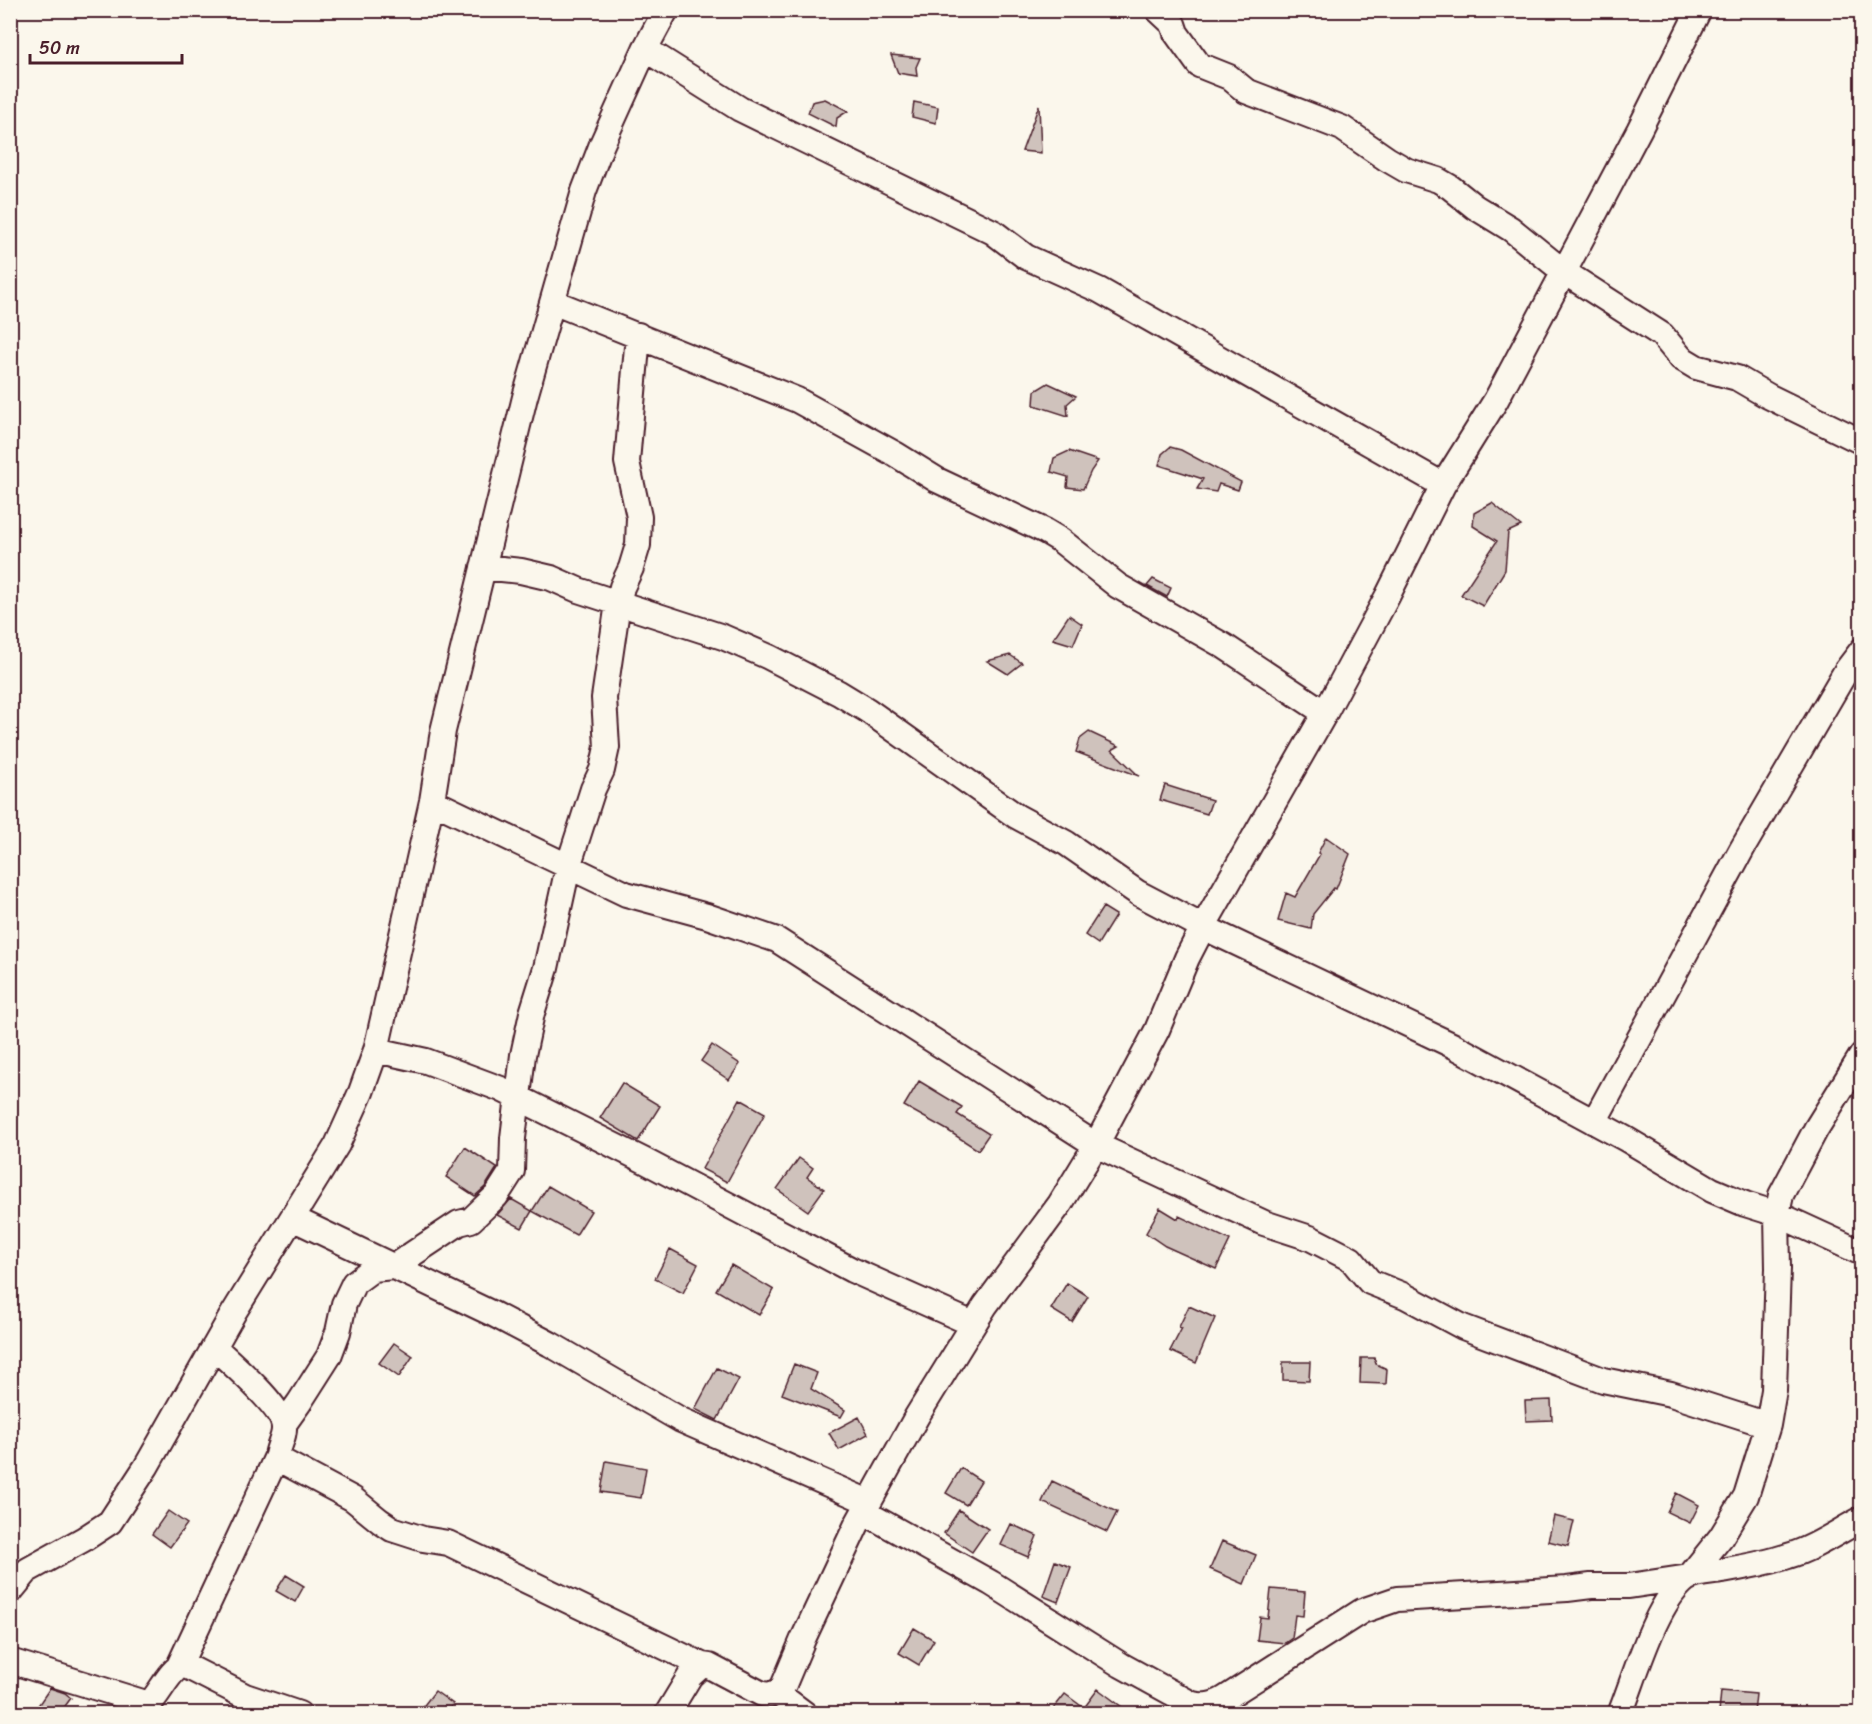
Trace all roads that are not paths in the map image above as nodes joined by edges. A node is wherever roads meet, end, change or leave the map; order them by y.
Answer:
1 (666, 10) edge
2 (1158, 10) edge
3 (1699, 10) edge
4 (645, 49) junction
5 (1564, 272) junction
6 (553, 302) junction
7 (638, 336) junction
8 (1862, 442) edge
9 (1443, 485) junction
10 (483, 567) junction
11 (618, 603) junction
12 (1862, 650) edge
13 (1325, 713) junction
14 (432, 801) junction
15 (568, 867) junction
16 (1203, 927) junction
17 (376, 1050) junction
18 (1862, 1055) edge
19 (519, 1098) junction
20 (1594, 1122) junction
21 (1096, 1145) junction
22 (1777, 1214) junction
23 (292, 1218) junction
24 (1862, 1253) edge
25 (393, 1267) junction
26 (974, 1324) junction
27 (214, 1347) junction
28 (284, 1424) junction
29 (1768, 1425) junction
30 (277, 1456) junction
31 (867, 1507) junction
32 (1862, 1519) edge
33 (1689, 1577) junction
34 (10, 1592) edge
35 (10, 1661) edge
36 (702, 1665) junction
37 (178, 1666) junction
38 (777, 1693) junction
39 (1219, 1709) edge
40 (299, 1713) edge
41 (668, 1713) edge
42 (805, 1713) edge
43 (1620, 1713) edge

1 - 4 street
2 - 5 street
3 - 5 street
4 - 6 street
4 - 9 street
5 - 8 street
5 - 9 street
6 - 7 street
6 - 10 street
7 - 11 street
7 - 13 street
9 - 13 street
10 - 11 street
10 - 14 street
11 - 15 street
11 - 16 street
12 - 20 street
13 - 16 street
14 - 15 street
14 - 17 street
15 - 19 street
15 - 21 street
16 - 20 street
16 - 21 street
17 - 19 street
17 - 23 street
18 - 22 street
19 - 25 street
19 - 26 street
20 - 22 street
21 - 26 street
21 - 29 street
22 - 24 street
22 - 29 street
23 - 25 street
23 - 27 street
25 - 28 street
25 - 31 street
26 - 31 street
27 - 28 street
27 - 34 street
28 - 30 street
29 - 33 street
30 - 36 street
30 - 37 street
31 - 38 street
31 - 39 street
32 - 33 street
33 - 39 street
33 - 43 street
35 - 37 street
36 - 38 street
36 - 41 street
37 - 40 street
38 - 42 street

